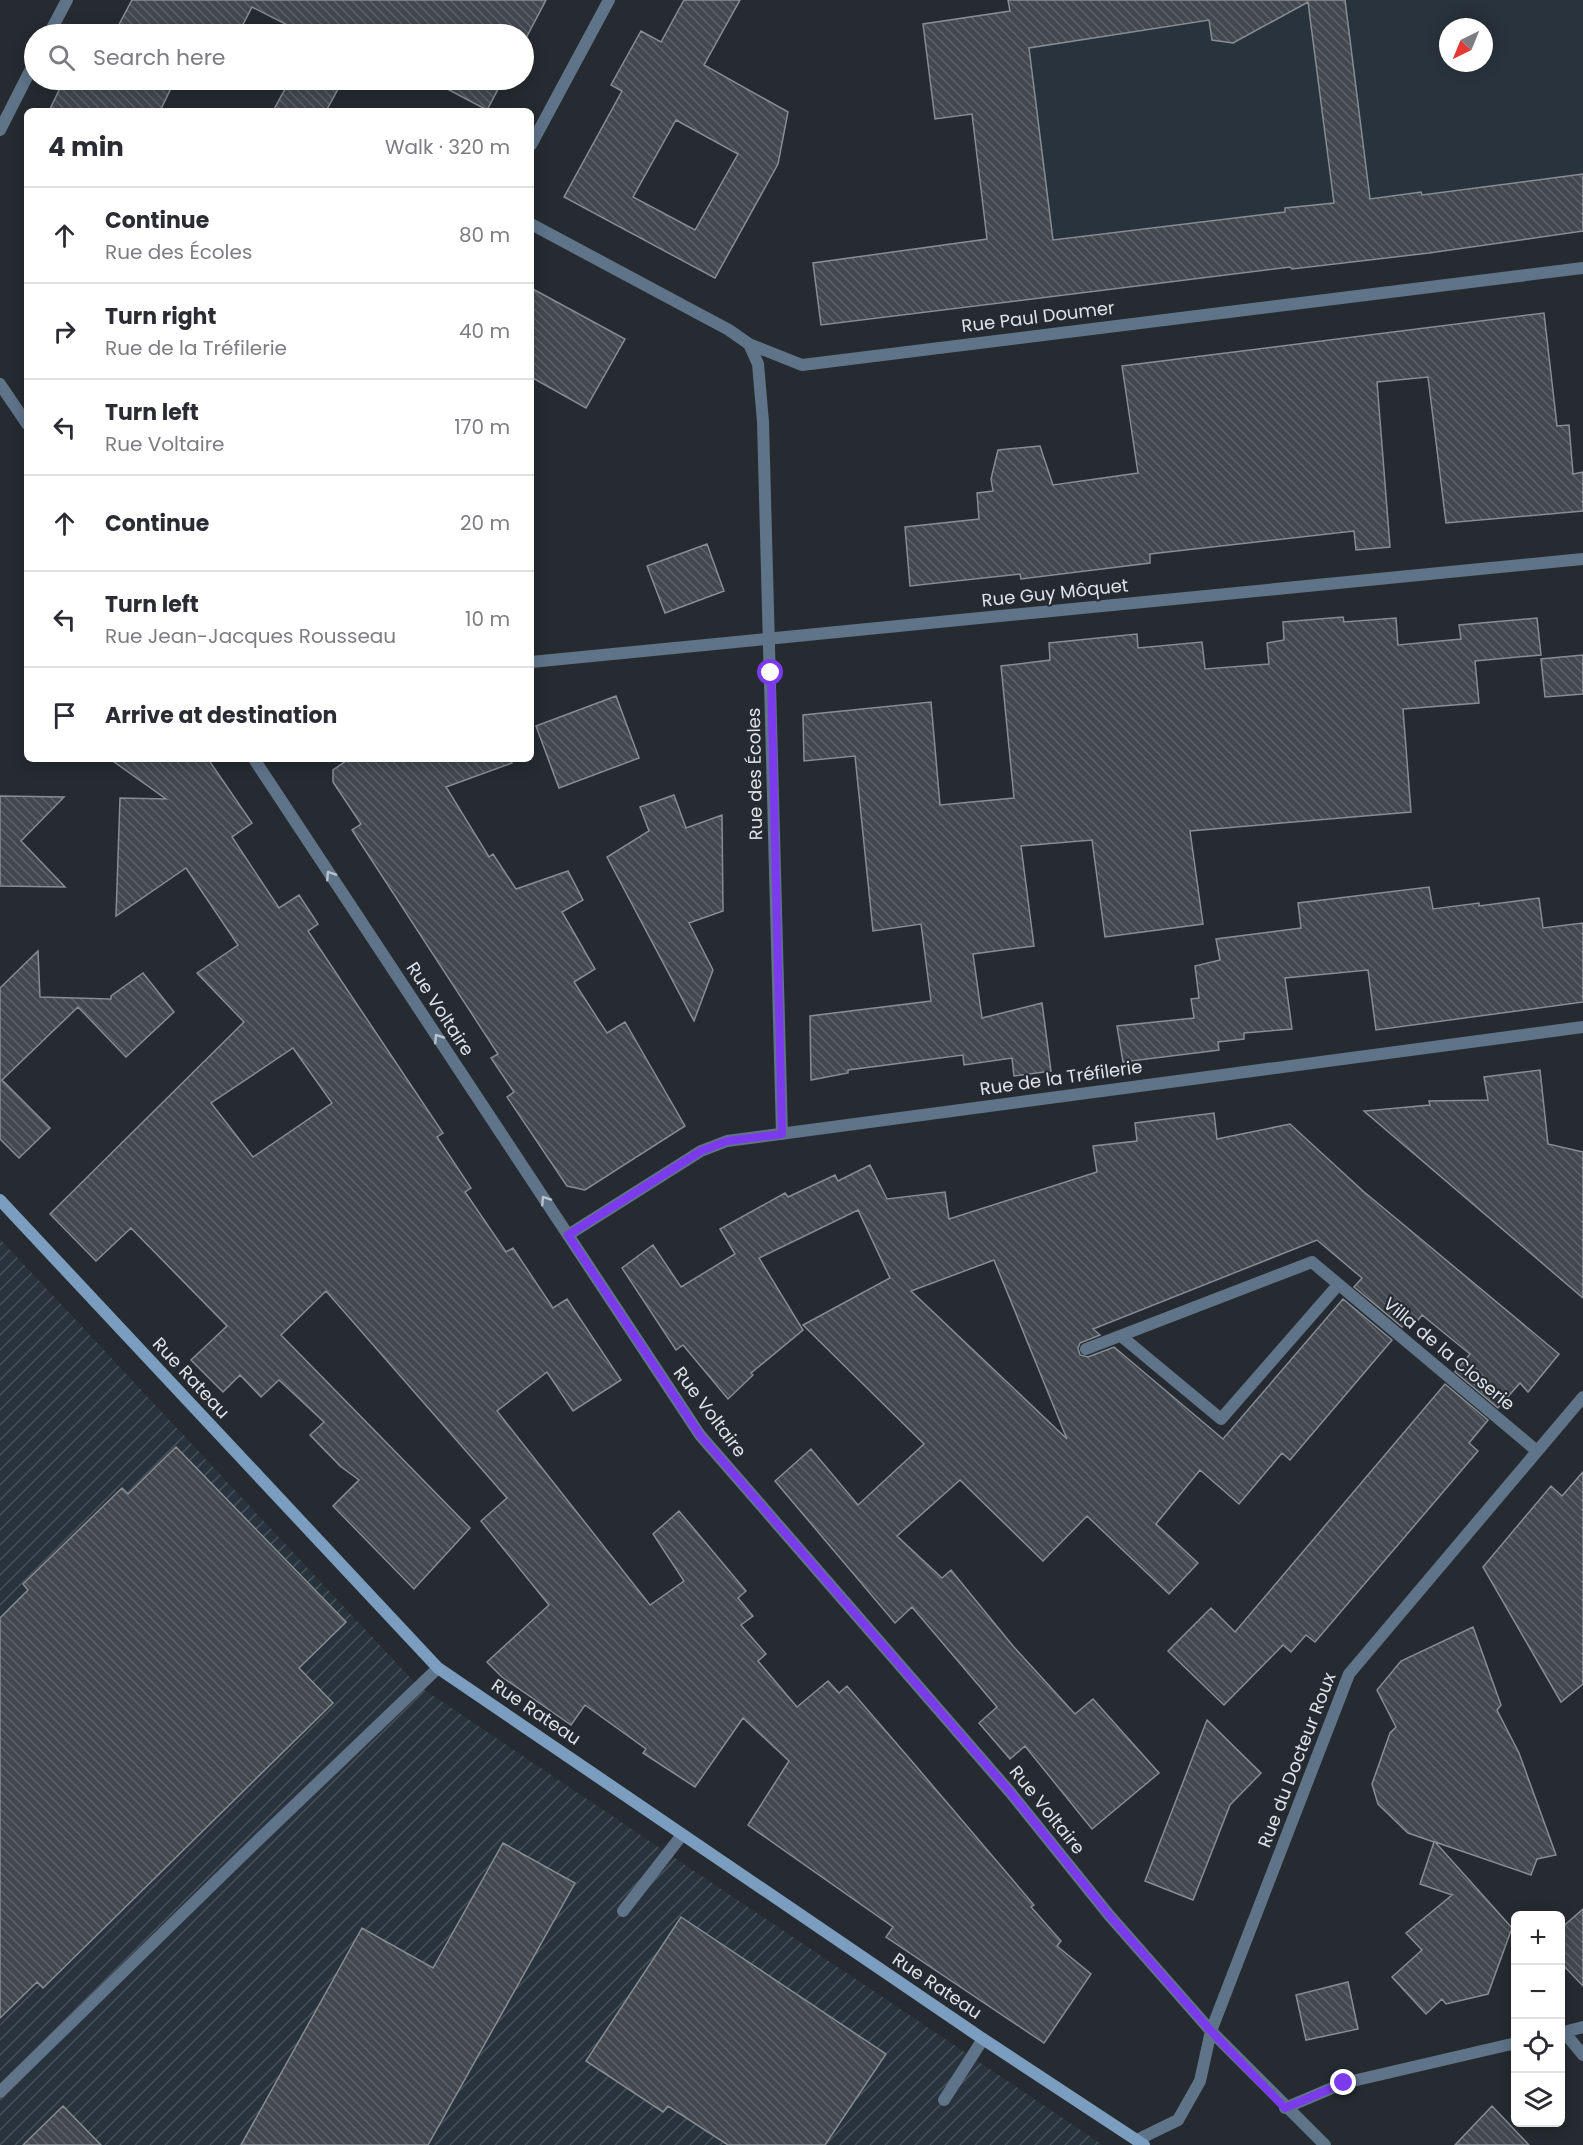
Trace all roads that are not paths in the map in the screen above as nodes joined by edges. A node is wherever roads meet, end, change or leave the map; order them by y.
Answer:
1 (67, 0) edge
2 (609, 0) edge
3 (54, 24) edge
4 (24, 83) edge
5 (0, 130) edge
6 (534, 139) edge
7 (534, 226) edge
8 (1583, 268) edge
9 (748, 344) junction
10 (0, 384) edge
11 (24, 420) edge
12 (1583, 559) edge
13 (770, 639) junction
14 (534, 662) edge
15 (256, 762) edge
16 (1583, 1027) edge
17 (782, 1134) junction
18 (0, 1200) edge
19 (568, 1235) junction
20 (1338, 1285) junction
21 (1121, 1336) junction
22 (1086, 1349) dead end
23 (1583, 1396) edge
24 (1537, 1451) junction
25 (438, 1668) junction
26 (682, 1834) junction
27 (623, 1911) dead end
28 (1583, 2027) edge
29 (1211, 2031) junction
30 (1565, 2031) edge
31 (1565, 2035) edge
32 (983, 2039) junction
33 (1511, 2044) edge
34 (1583, 2055) edge
35 (0, 2092) edge
36 (944, 2100) dead end
37 (1285, 2108) junction
38 (1140, 2143) edge
39 (1325, 2145) edge

1 - 3 street
2 - 6 street
4 - 5 street
7 - 9 street, Rue Paul Doumer
8 - 9 street, Rue Paul Doumer
9 - 13 street, Rue des Écoles
10 - 11 street
12 - 13 street, Rue Guy Môquet
13 - 14 street, Rue Guy Môquet
13 - 17 street, Rue des Écoles
19 -> 15 street, Rue Voltaire
16 - 17 street, Rue de la Tréfilerie
17 - 19 street, Rue de la Tréfilerie
18 - 25 street, Rue Rateau
19 - 29 street, Rue Voltaire
20 - 21 street, Villa de la Closerie
20 - 21 street
20 - 24 street, Villa de la Closerie
21 - 22 street, Villa de la Closerie
23 - 24 street, Rue du Docteur Roux
24 - 29 street, Rue du Docteur Roux
25 - 26 street, Rue Rateau
25 - 35 street
26 - 27 street
26 - 32 street, Rue Rateau
28 - 30 street
29 - 37 street, Rue Voltaire
29 - 38 street, Rue du Docteur Roux
31 - 34 street
32 - 36 street
32 - 38 street, Rue Rateau
33 - 37 street
37 - 39 street, Rue Voltaire

